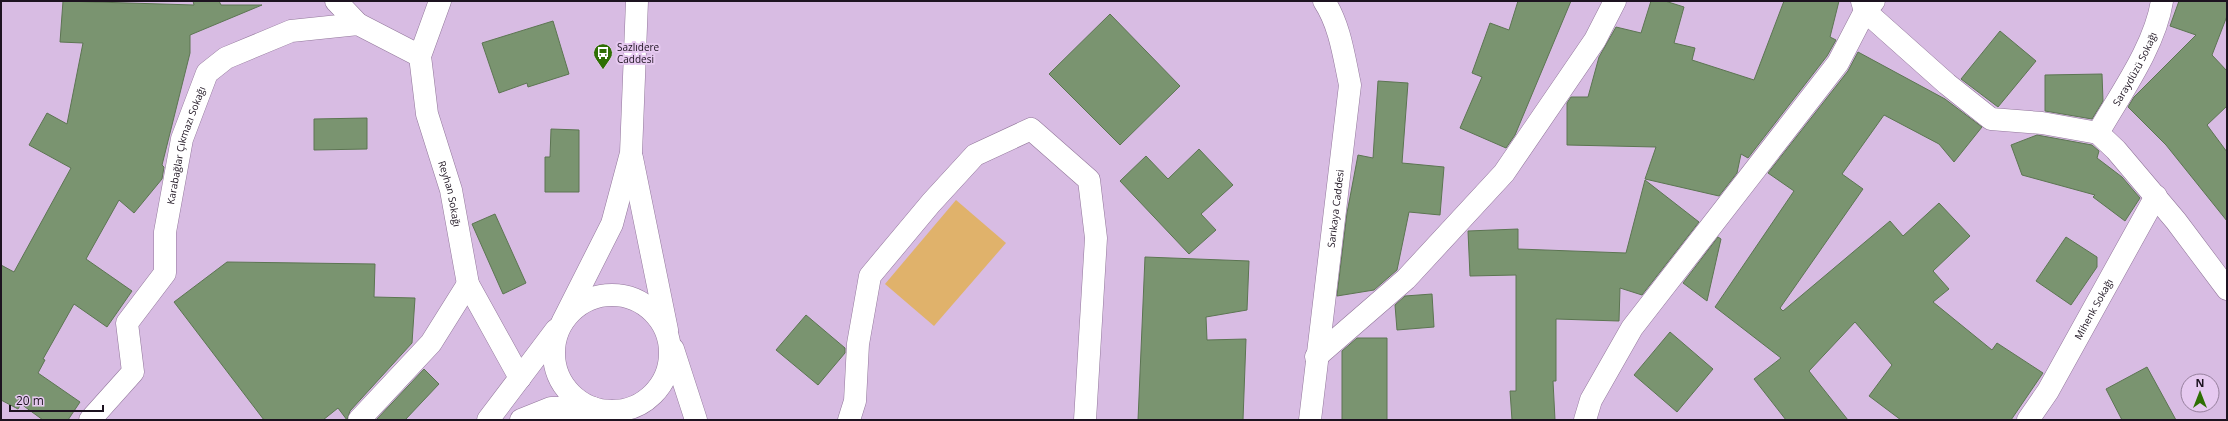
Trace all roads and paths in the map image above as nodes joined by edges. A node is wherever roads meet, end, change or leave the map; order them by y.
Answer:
1 (336, 1) edge
2 (440, 1) edge
3 (637, 1) edge
4 (1324, 1) edge
5 (1615, 1) edge
6 (2162, 1) edge
7 (1867, 4) edge
8 (358, 24) junction
9 (420, 56) junction
10 (2098, 133) junction
11 (632, 152) junction
12 (2156, 196) junction
13 (468, 284) junction
14 (2227, 289) edge
15 (563, 321) junction
16 (667, 330) junction
17 (1316, 357) junction
18 (520, 378) junction
19 (599, 414) edge
20 (90, 420) edge
21 (359, 420) edge
22 (488, 420) edge
23 (521, 420) edge
24 (696, 420) edge
25 (849, 420) edge
26 (1085, 420) edge
27 (1310, 420) edge
28 (1585, 420) edge
29 (2028, 420) edge

1 - 8 street
2 - 9 street, Reyhan Sokağı
3 - 11 street
4 - 17 street, Sarıkaya Caddesi
5 - 17 street
6 - 10 street, Saraydüzü Sokağı
7 - 10 street
7 - 28 street
8 - 9 street
8 - 20 street, Karabağlar Çıkmazı Sokağı
9 - 13 street, Reyhan Sokağı
10 - 12 street
11 - 15 street
11 - 16 street
12 - 14 street
12 - 29 street, Mihenk Sokağı
13 - 18 street, Reyhan Sokağı
13 - 21 street
15 - 16 street
15 - 18 street
15 - 19 street
16 - 19 street
16 - 24 street
17 - 27 street, Sarıkaya Caddesi
18 - 22 street
19 - 23 street
25 - 26 street

